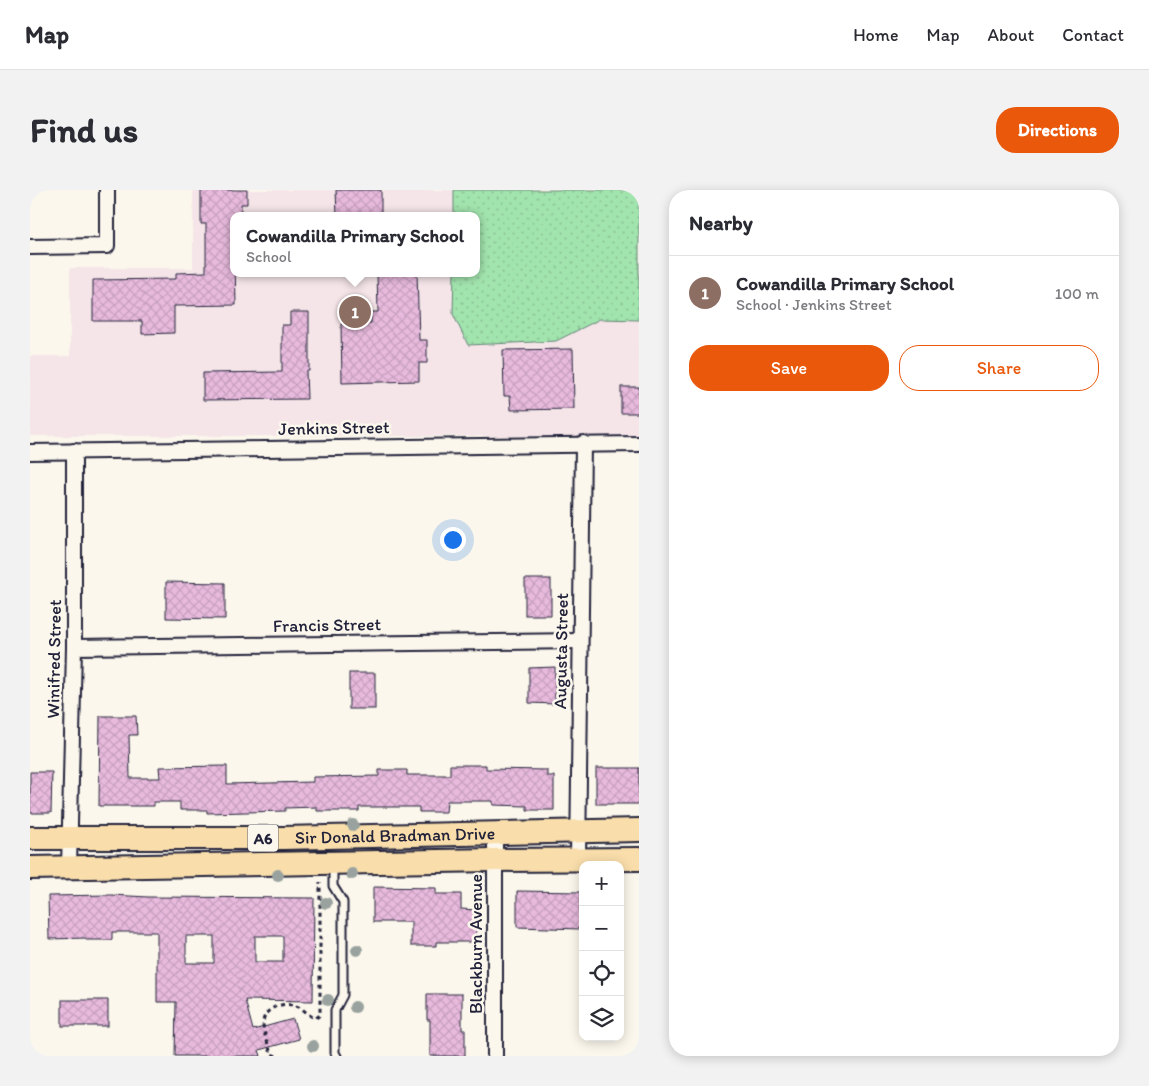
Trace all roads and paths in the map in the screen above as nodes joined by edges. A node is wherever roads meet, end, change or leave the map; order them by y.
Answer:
1 (107, 190) edge
2 (30, 247) edge
3 (583, 443) junction
4 (639, 444) edge
5 (74, 450) junction
6 (30, 452) edge
7 (580, 641) junction
8 (74, 647) junction
9 (639, 830) edge
10 (578, 831) junction
11 (495, 832) junction
12 (30, 838) edge
13 (69, 838) junction
14 (639, 859) edge
15 (495, 860) junction
16 (578, 860) junction
17 (30, 868) edge
18 (69, 868) junction
19 (326, 870) junction
20 (276, 1056) edge
21 (337, 1056) edge
22 (495, 1056) edge

1 - 2 street
3 - 4 street, Jenkins Street
3 - 5 street, Jenkins Street
3 - 7 street, Augusta Street
5 - 6 street, Jenkins Street
5 - 8 street, Winifred Street
7 - 8 street, Francis Street
7 - 10 street, Augusta Street
8 - 13 street, Winifred Street
9 - 10 main road, Sir Donald Bradman Drive / A6
10 - 11 main road, Sir Donald Bradman Drive / A6
10 - 16 street, Augusta Street
11 - 13 main road, Sir Donald Bradman Drive / A6
11 - 15 street, Blackburn Avenue
12 - 13 main road, Sir Donald Bradman Drive / A6
13 - 18 street, Winifred Street
14 - 16 main road, Sir Donald Bradman Drive / A6
15 - 16 main road, Sir Donald Bradman Drive / A6
15 - 19 main road, Sir Donald Bradman Drive / A6
15 - 22 street, Blackburn Avenue
17 - 18 main road, Sir Donald Bradman Drive / A6
18 - 19 main road, Sir Donald Bradman Drive / A6
19 - 20 path
19 - 21 lane

